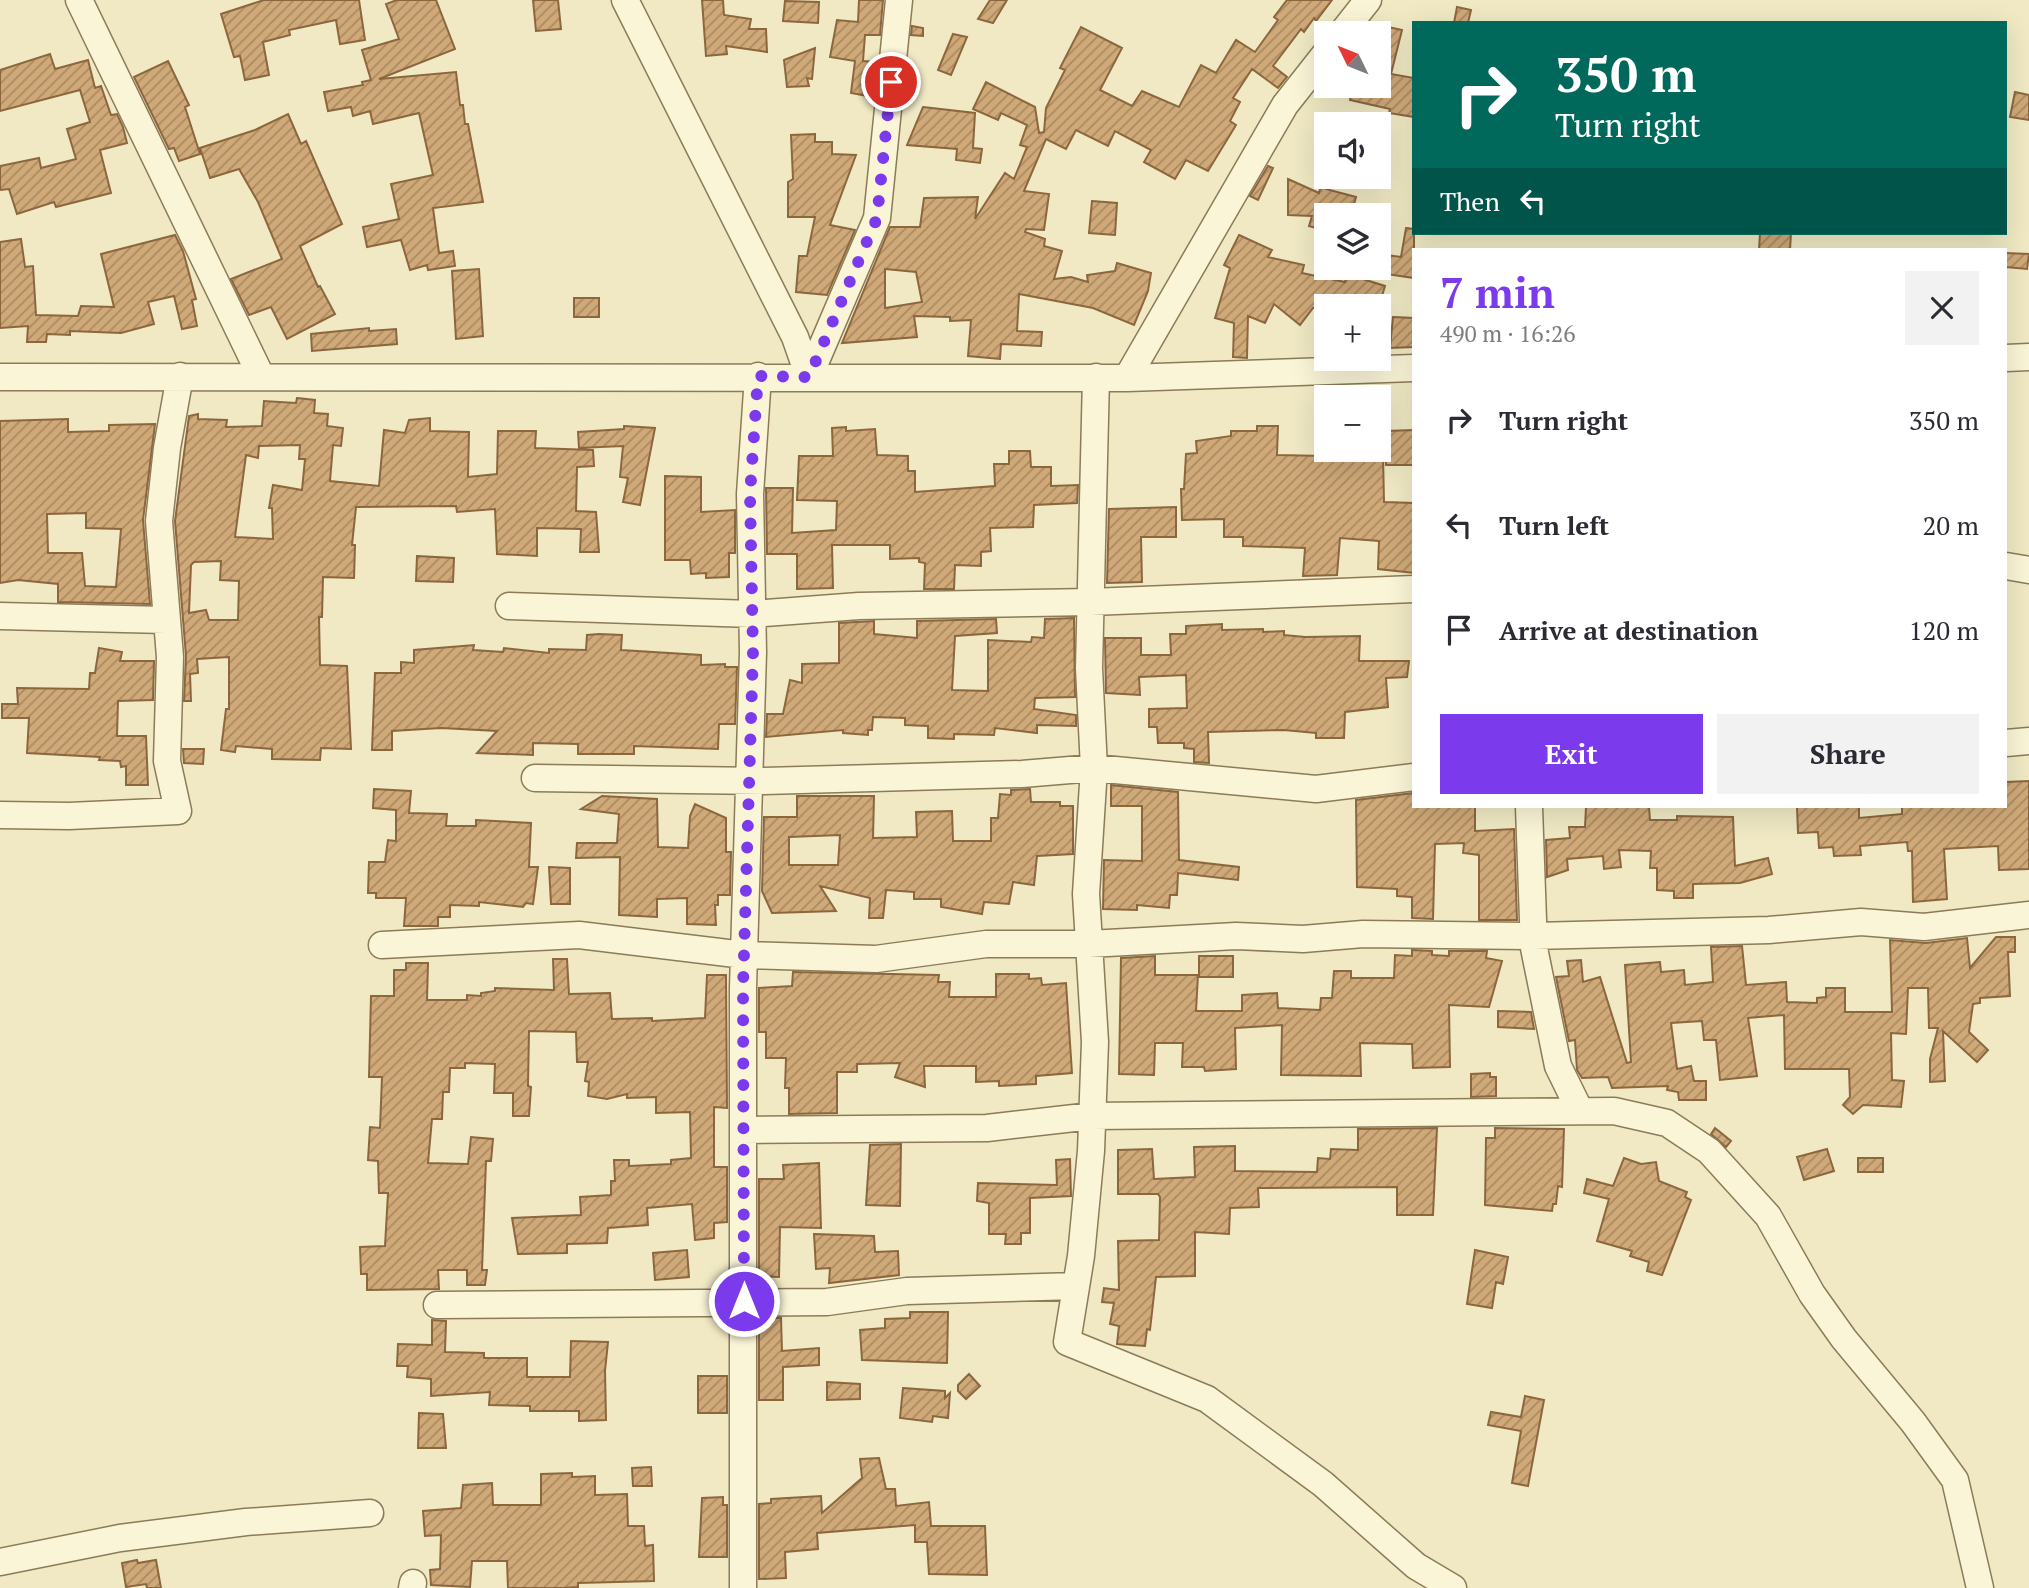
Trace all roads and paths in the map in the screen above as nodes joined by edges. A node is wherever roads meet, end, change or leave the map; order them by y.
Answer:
1 (79, 0) edge
2 (625, 0) edge
3 (899, 0) edge
4 (1368, 0) edge
5 (1351, 21) edge
6 (1314, 69) edge
7 (2029, 357) edge
8 (2007, 358) edge
9 (1412, 368) edge
10 (180, 376) junction
11 (261, 376) junction
12 (758, 376) junction
13 (0, 377) edge
14 (809, 377) junction
15 (1096, 377) junction
16 (1127, 378) junction
17 (2007, 566) edge
18 (2029, 570) edge
19 (1412, 589) edge
20 (1091, 602) junction
21 (509, 606) dead end
22 (752, 614) junction
23 (0, 616) edge
24 (165, 620) junction
25 (2029, 741) edge
26 (2007, 743) edge
27 (1094, 768) junction
28 (1412, 777) edge
29 (535, 778) dead end
30 (747, 781) junction
31 (1528, 808) edge
32 (0, 815) edge
33 (2029, 915) edge
34 (1534, 936) junction
35 (1089, 944) junction
36 (382, 945) dead end
37 (744, 955) junction
38 (1580, 1111) junction
39 (1092, 1116) junction
40 (744, 1130) junction
41 (1076, 1286) junction
42 (744, 1301) junction
43 (437, 1305) dead end
44 (370, 1513) dead end
45 (0, 1562) edge
46 (743, 1588) edge
47 (1453, 1588) edge
48 (1980, 1588) edge

1 - 11 street
2 - 14 street
3 - 14 street
4 - 5 street
6 - 16 street
7 - 8 street
9 - 16 street
10 - 11 street
10 - 13 street
10 - 24 street
11 - 12 street
12 - 14 street
12 - 22 street
14 - 15 street
15 - 16 street
15 - 20 street
17 - 18 street
19 - 20 street
20 - 22 street
20 - 27 street
21 - 22 street
22 - 30 street
23 - 24 street
24 - 32 street
25 - 26 street
27 - 28 street
27 - 30 street
27 - 35 street
29 - 30 street
30 - 37 street
31 - 34 street
33 - 34 street
34 - 35 street
34 - 38 street
35 - 37 street
35 - 39 street
36 - 37 street
37 - 40 street
38 - 39 street
38 - 48 street
39 - 40 street
39 - 41 street
40 - 42 street
41 - 42 street
41 - 47 street
42 - 43 street
42 - 46 street
44 - 45 street

